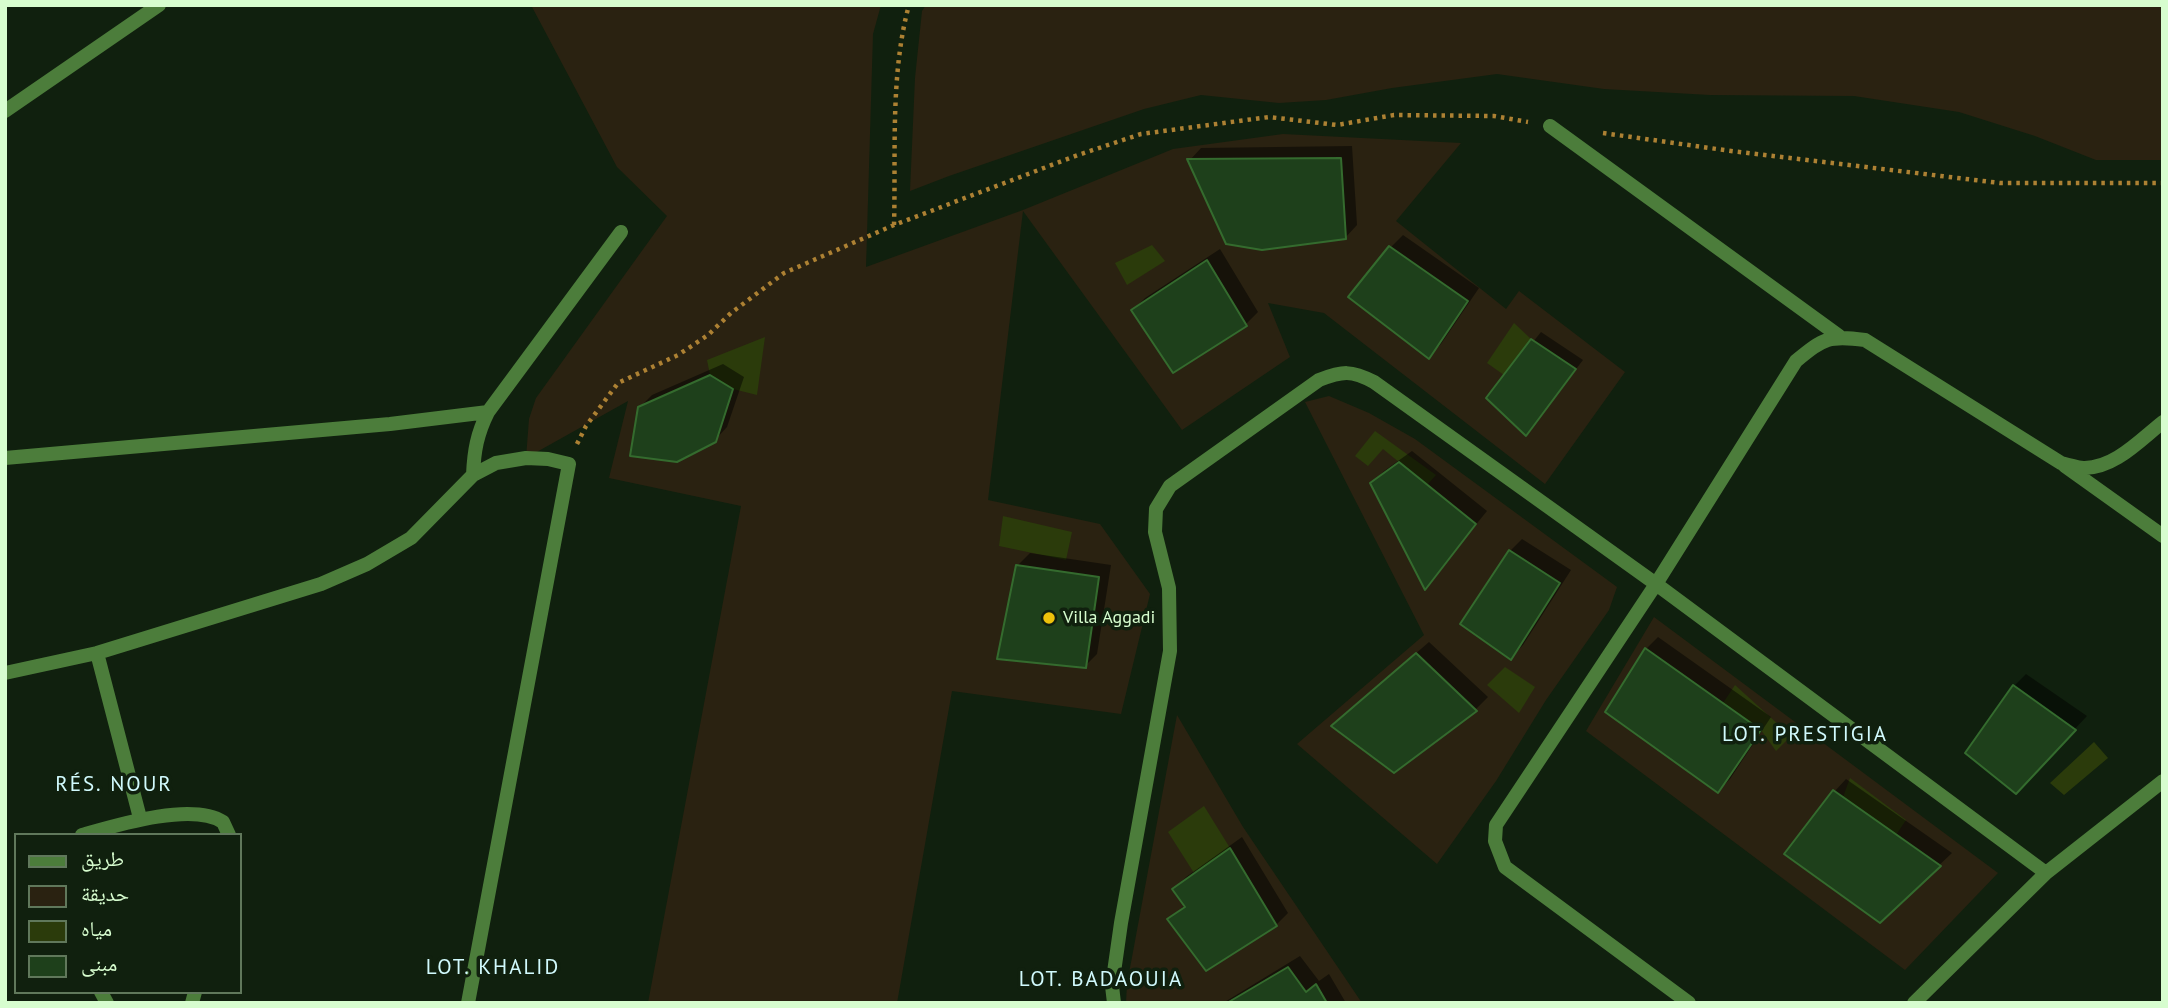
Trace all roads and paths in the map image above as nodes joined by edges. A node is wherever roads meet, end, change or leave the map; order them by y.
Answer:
1 (159, 5) edge
2 (909, 5) edge
3 (5, 111) edge
4 (1550, 126) joint
5 (1602, 133) dead end
6 (2163, 183) edge
7 (894, 225) junction
8 (621, 232) dead end
9 (1839, 336) junction
10 (488, 412) junction
11 (2163, 422) edge
12 (5, 458) edge
13 (2061, 463) junction
14 (569, 464) junction
15 (473, 475) junction
16 (2163, 536) edge
17 (1656, 584) junction
18 (97, 653) junction
19 (5, 673) edge
20 (2163, 781) edge
21 (140, 818) junction
22 (89, 833) edge
23 (228, 833) edge
24 (2046, 873) junction
25 (468, 1003) edge
26 (1114, 1003) edge
27 (1689, 1003) edge
28 (1914, 1003) edge

1 - 3 street
2 - 7 path
4 - 7 path
4 - 9 street
5 - 6 path
7 - 14 path
8 - 10 street
9 - 13 street
9 - 17 street
10 - 12 street
10 - 15 street
11 - 13 street
13 - 16 street
14 - 15 street
14 - 25 street
15 - 18 street
17 - 24 street
17 - 26 street
17 - 27 street
18 - 19 street
18 - 21 street
20 - 24 street
21 - 22 street
21 - 23 street
24 - 28 street

